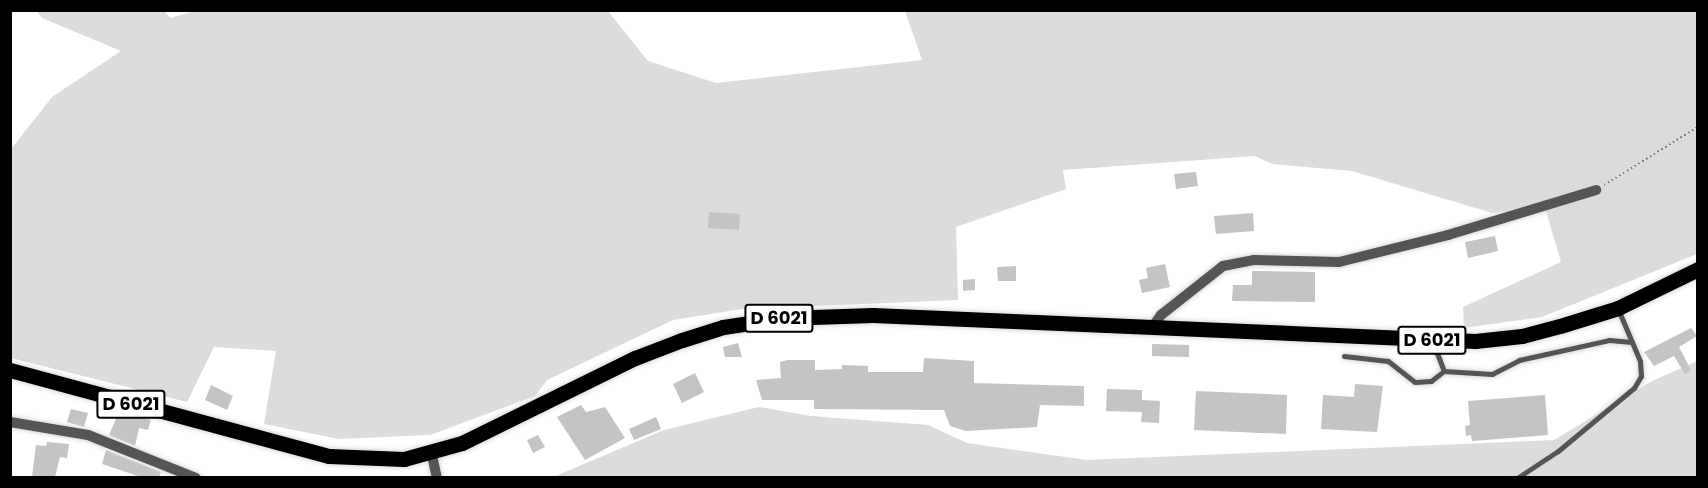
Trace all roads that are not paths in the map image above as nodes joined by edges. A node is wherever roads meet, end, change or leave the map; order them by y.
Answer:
1 (1596, 190) road end
2 (1698, 269) edge
3 (1618, 308) junction
4 (1153, 326) junction
5 (1437, 340) junction
6 (1632, 342) junction
7 (1344, 356) dead end
8 (10, 370) edge
9 (1444, 371) junction
10 (10, 423) edge
11 (432, 455) junction
12 (196, 477) edge
13 (437, 477) edge
14 (1518, 477) edge

1 - 4 street
2 - 3 main road, D 6021
3 - 5 main road, D 6021
3 - 6 lane
4 - 5 main road, D 6021
4 - 11 main road, D 6021
5 - 9 lane
6 - 9 lane
6 - 14 lane
7 - 9 lane
8 - 11 main road, D 6021
10 - 12 street
11 - 13 street

